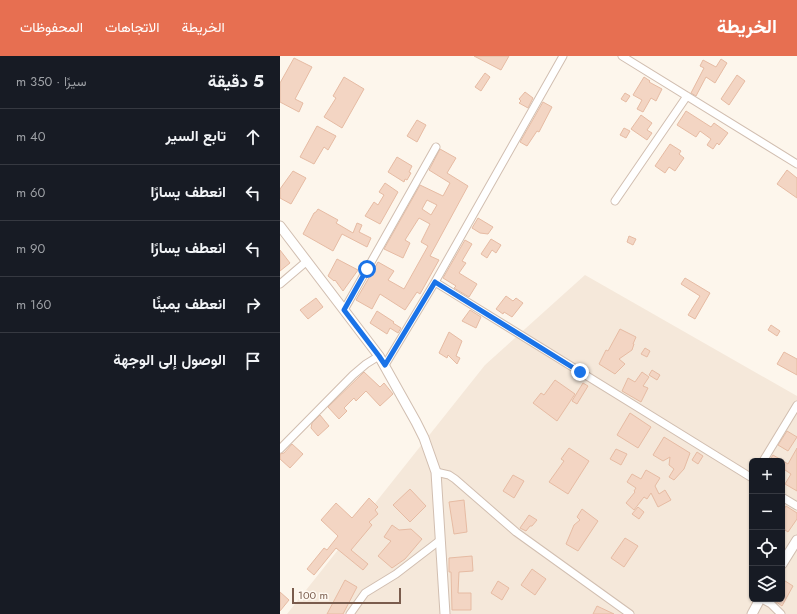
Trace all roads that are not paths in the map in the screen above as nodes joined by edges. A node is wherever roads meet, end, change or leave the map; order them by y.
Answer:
1 (563, 56) edge
2 (622, 56) edge
3 (687, 96) junction
4 (436, 147) dead end
5 (797, 164) edge
6 (615, 201) dead end
7 (280, 226) edge
8 (307, 261) junction
9 (435, 282) junction
10 (280, 284) edge
11 (344, 310) junction
12 (379, 356) junction
13 (385, 365) junction
14 (797, 404) edge
15 (280, 449) edge
16 (765, 458) edge
17 (436, 472) junction
18 (749, 476) edge
19 (785, 499) edge
20 (797, 506) edge
21 (797, 540) edge
22 (440, 541) junction
23 (785, 559) edge
24 (759, 602) edge
25 (767, 602) edge
26 (350, 614) edge
27 (445, 614) edge
28 (630, 614) edge
29 (752, 614) edge
30 (781, 614) edge

1 - 9 street
2 - 3 street
3 - 5 street
3 - 6 street
4 - 11 street
7 - 8 street
8 - 10 street
8 - 11 street
9 - 13 street
9 - 18 street
11 - 12 street
12 - 13 street
12 - 15 street
13 - 17 street
14 - 16 street
17 - 22 street
17 - 28 street
19 - 20 street
21 - 23 street
22 - 26 street
22 - 27 street
24 - 29 street
25 - 30 street

